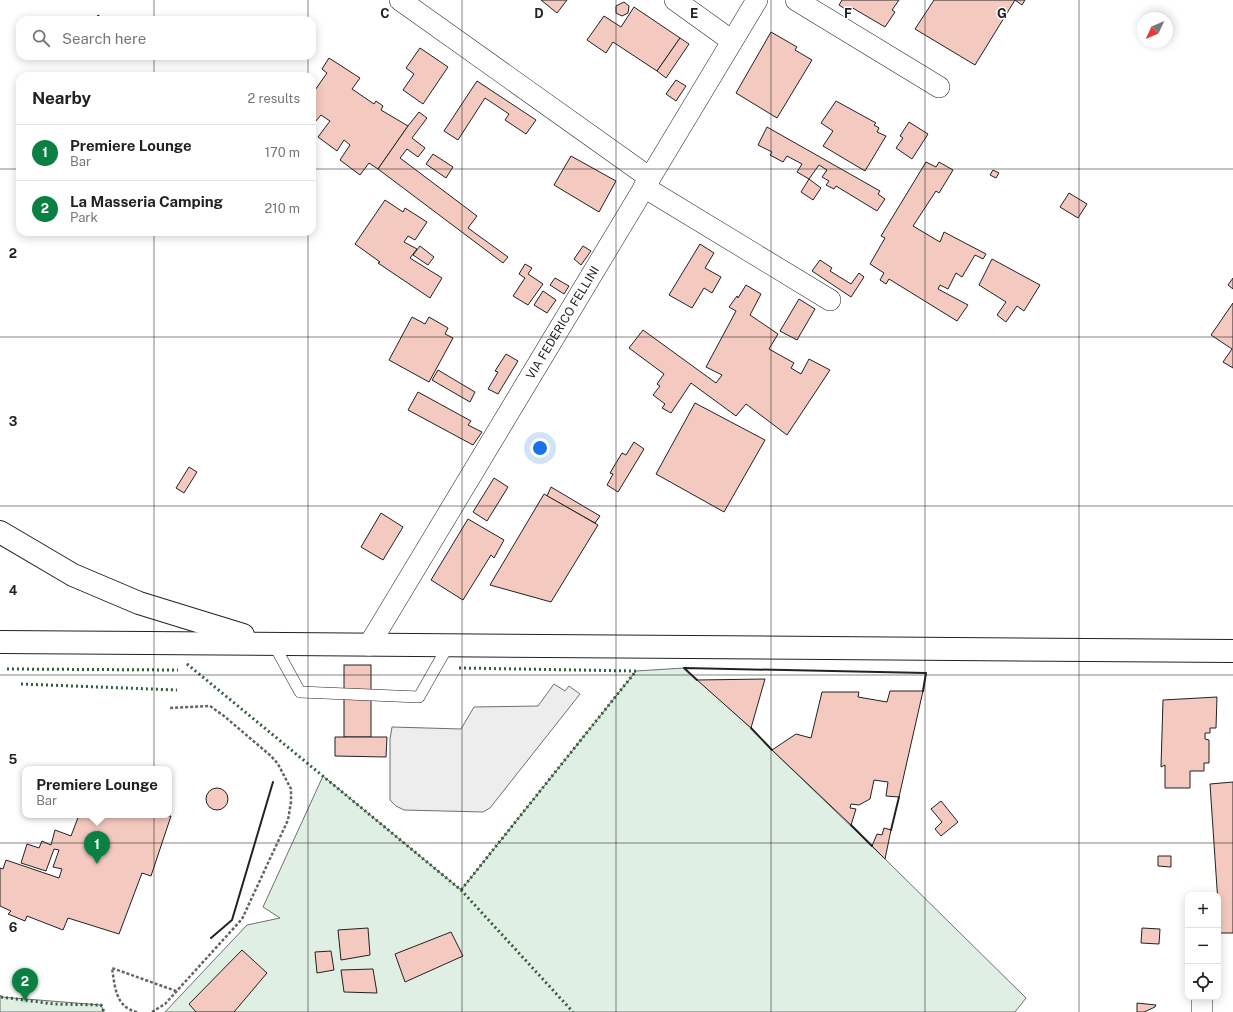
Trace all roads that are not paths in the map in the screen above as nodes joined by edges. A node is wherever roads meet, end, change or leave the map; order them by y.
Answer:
1 (400, 0) edge
2 (675, 0) edge
3 (757, 0) edge
4 (796, 0) edge
5 (732, 41) junction
6 (939, 87) dead end
7 (647, 183) junction
8 (830, 300) dead end
9 (0, 532) edge
10 (273, 643) junction
11 (5, 645) edge
12 (369, 645) junction
13 (448, 646) junction
14 (1233, 651) edge
15 (1202, 1000) edge
16 (1202, 1012) edge

1 - 7 street
2 - 5 street
3 - 5 street, VIA FEDERICO FELLINI
4 - 6 street
5 - 7 street, VIA FEDERICO FELLINI
7 - 8 street
7 - 12 street, VIA FEDERICO FELLINI
9 - 10 main road
10 - 11 main road
10 - 12 main road
10 - 13 lane
12 - 13 main road
13 - 14 main road
15 - 16 street

